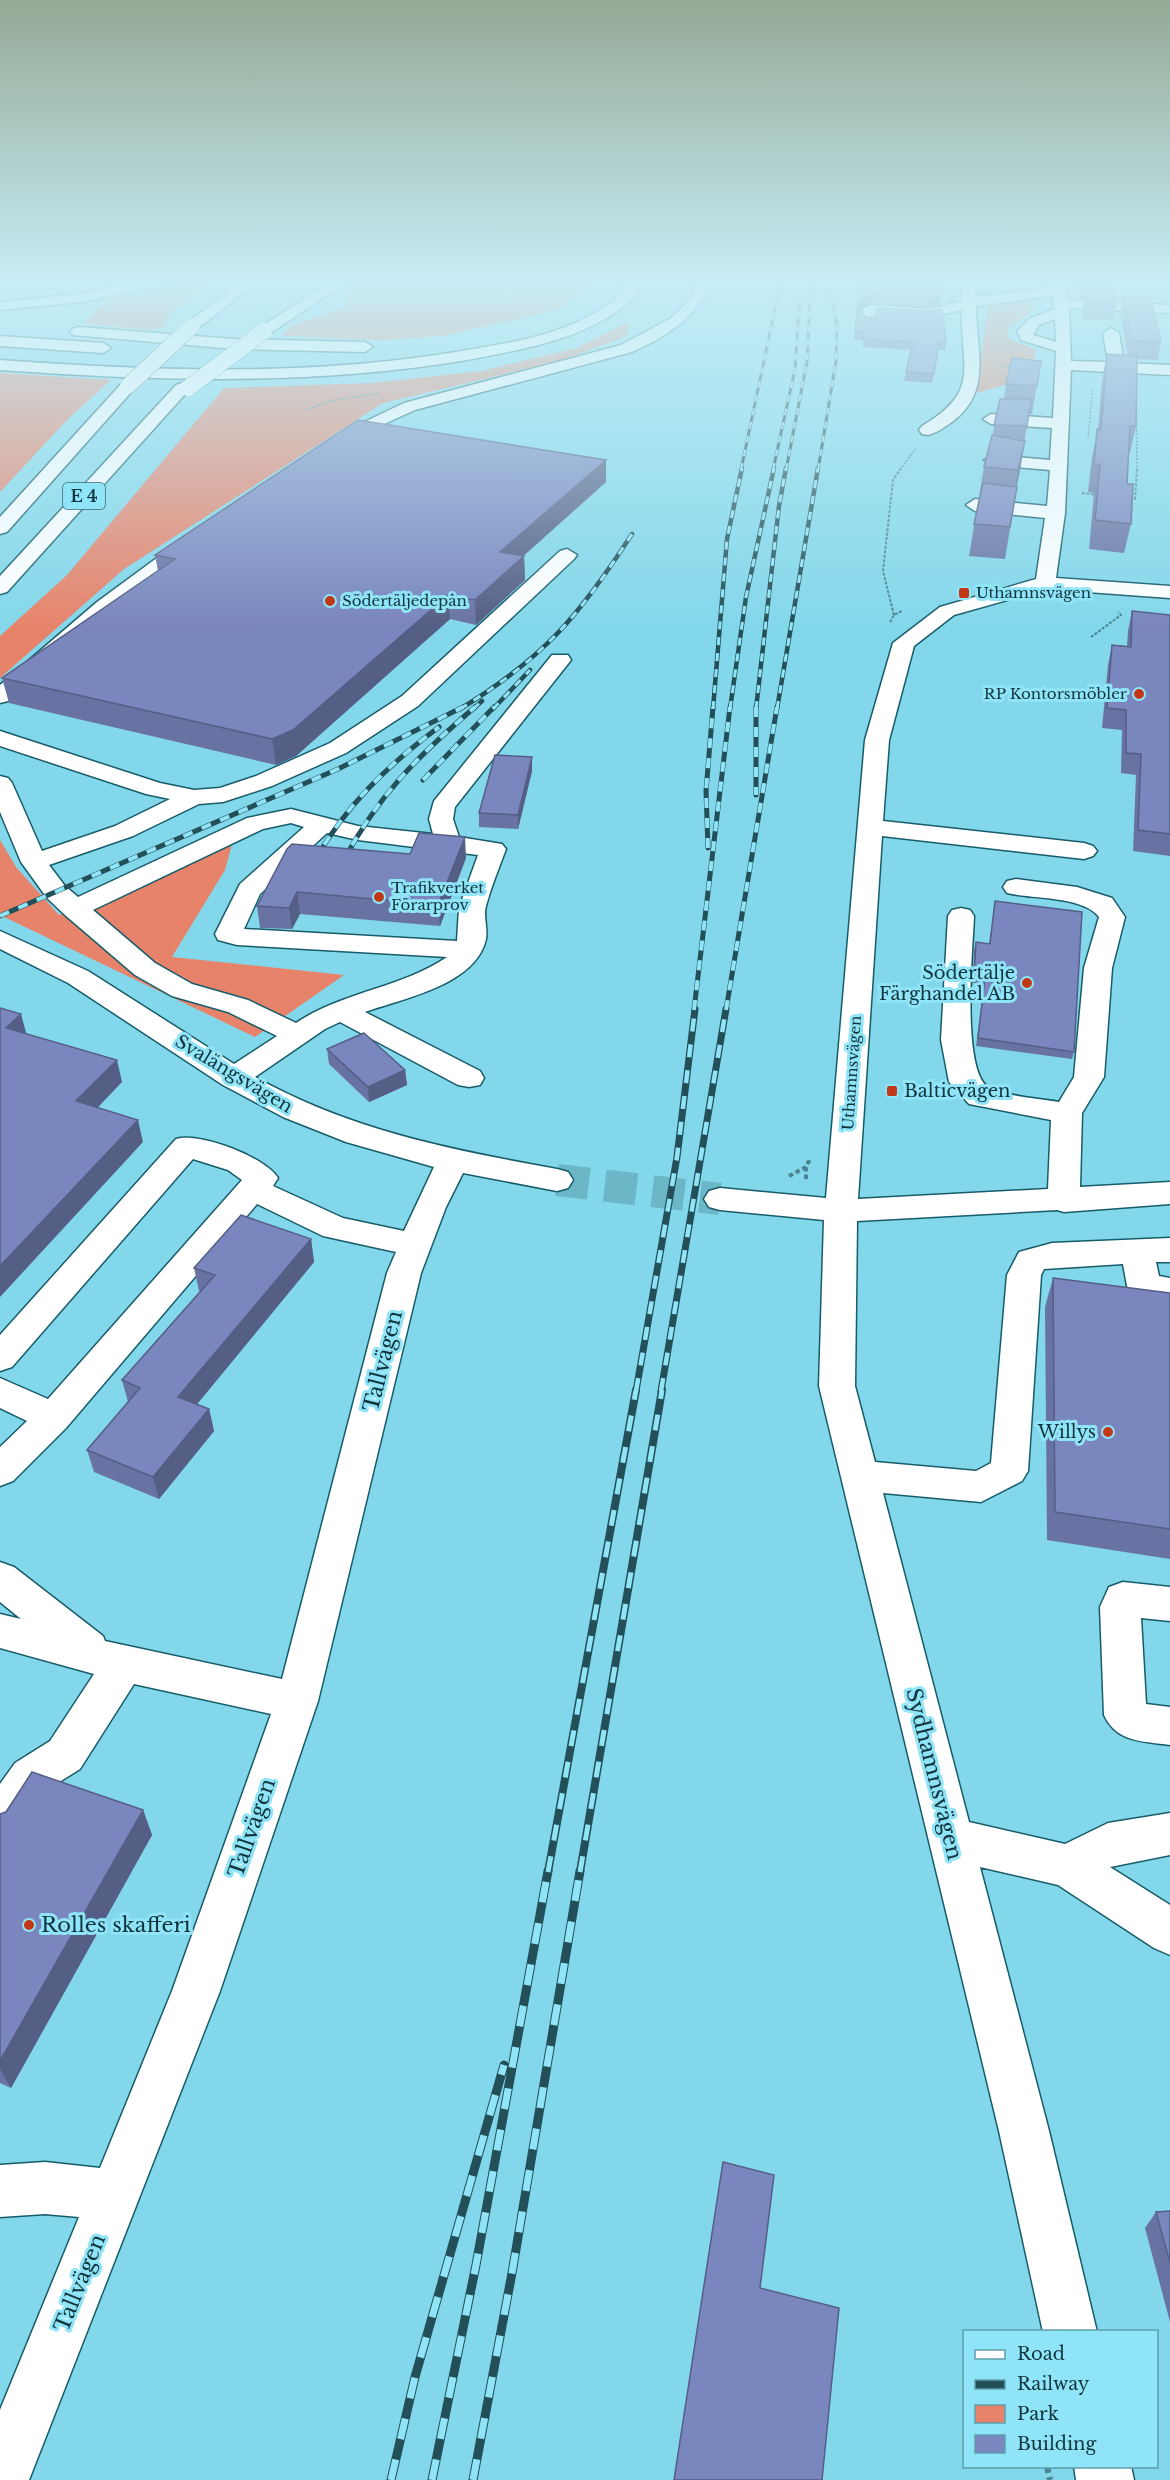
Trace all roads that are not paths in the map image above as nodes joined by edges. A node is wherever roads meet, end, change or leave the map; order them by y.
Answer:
1 (119, 396) edge
2 (176, 396) edge
3 (448, 396) edge
4 (968, 396) edge
5 (1063, 396) edge
6 (991, 419) dead end
7 (1061, 424) junction
8 (928, 430) road end
9 (323, 455) edge
10 (993, 460) edge
11 (1059, 466) junction
12 (976, 508) edge
13 (1056, 513) junction
14 (0, 528) edge
15 (207, 530) edge
16 (567, 555) dead end
17 (1045, 583) junction
18 (151, 584) edge
19 (0, 588) edge
20 (1170, 592) edge
21 (560, 660) dead end
22 (0, 696) edge
23 (0, 708) edge
24 (0, 738) edge
25 (0, 783) edge
26 (194, 797) junction
27 (322, 825) junction
28 (871, 827) junction
29 (449, 844) junction
30 (1084, 851) dead end
31 (34, 862) junction
32 (1016, 887) dead end
33 (74, 909) junction
34 (961, 916) dead end
35 (0, 939) edge
36 (468, 950) junction
37 (341, 1011) junction
38 (297, 1034) junction
39 (234, 1078) junction
40 (469, 1078) dead end
41 (1067, 1113) junction
42 (453, 1161) junction
43 (556, 1180) tunnel mouth
44 (252, 1189) junction
45 (1170, 1193) edge
46 (720, 1199) tunnel mouth
47 (1064, 1201) junction
48 (841, 1211) junction
49 (416, 1245) junction
50 (1154, 1252) edge
51 (1170, 1290) edge
52 (0, 1358) edge
53 (0, 1392) edge
54 (53, 1418) junction
55 (0, 1471) edge
56 (859, 1476) junction
57 (0, 1579) edge
58 (1170, 1604) edge
59 (0, 1631) edge
60 (112, 1661) junction
61 (297, 1701) junction
62 (1170, 1726) edge
63 (0, 1821) edge
64 (1170, 1834) edge
65 (951, 1839) junction
66 (1068, 1866) junction
67 (1170, 1932) edge
68 (0, 2191) edge
69 (116, 2195) junction
70 (1070, 2330) edge
71 (0, 2480) edge

1 - 14 main road, E 4, bridge
2 - 19 main road, E 4
3 - 9 main road
4 - 8 main road
5 - 7 main road
6 - 7 main road
7 - 11 main road
10 - 11 main road
11 - 13 main road
12 - 13 main road
13 - 17 main road
15 - 22 main road
16 - 26 main road
17 - 20 main road, Uthamnsvägen
17 - 28 main road, Uthamnsvägen
18 - 23 main road
21 - 29 main road
24 - 26 main road
25 - 31 main road
26 - 31 main road
27 - 29 main road
27 - 33 main road
27 - 36 main road
28 - 30 main road
28 - 48 main road, Uthamnsvägen
29 - 36 main road
31 - 33 main road
32 - 41 main road
33 - 38 main road
34 - 41 main road
35 - 39 main road, Svalängsvägen
36 - 37 main road
37 - 38 main road
37 - 40 main road
38 - 39 main road
39 - 42 main road, Svalängsvägen
41 - 47 main road
42 - 43 main road, Svalängsvägen
42 - 49 main road, Tallvägen
44 - 49 main road
44 - 52 main road
44 - 54 main road
45 - 47 main road
46 - 48 main road
47 - 48 main road
48 - 56 main road, Sydhamnsvägen
49 - 61 main road, Tallvägen
50 - 51 main road
50 - 56 main road
53 - 54 main road
54 - 55 main road
56 - 65 main road, Sydhamnsvägen
57 - 60 main road
58 - 62 main road
59 - 60 main road
60 - 61 main road
60 - 63 main road
61 - 69 main road, Tallvägen
64 - 66 main road
65 - 66 main road
65 - 70 main road, Sydhamnsvägen
66 - 67 main road
68 - 69 main road
69 - 71 main road, Tallvägen

